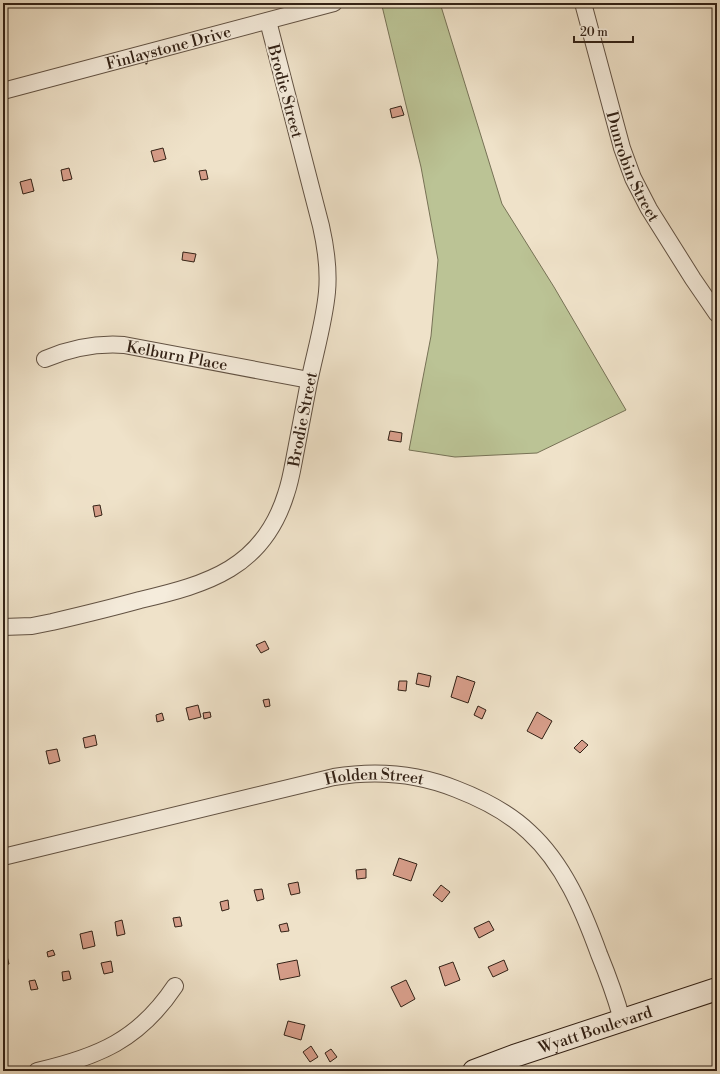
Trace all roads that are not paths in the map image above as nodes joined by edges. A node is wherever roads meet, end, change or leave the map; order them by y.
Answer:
1 (334, 3) edge
2 (583, 3) edge
3 (268, 21) junction
4 (3, 91) edge
5 (717, 314) edge
6 (45, 359) dead end
7 (310, 380) junction
8 (3, 627) edge
9 (3, 857) edge
10 (174, 986) dead end
11 (717, 989) edge
12 (622, 1020) junction
13 (37, 1071) edge
14 (474, 1071) edge

1 - 3 street, Finlaystone Drive
2 - 5 street, Dunrobin Street
3 - 4 street, Finlaystone Drive
3 - 7 street, Brodie Street
6 - 7 street, Kelburn Place
7 - 8 street, Brodie Street
9 - 12 street, Holden Street
10 - 13 street
11 - 12 street, Wyatt Boulevard
12 - 14 street, Wyatt Boulevard

